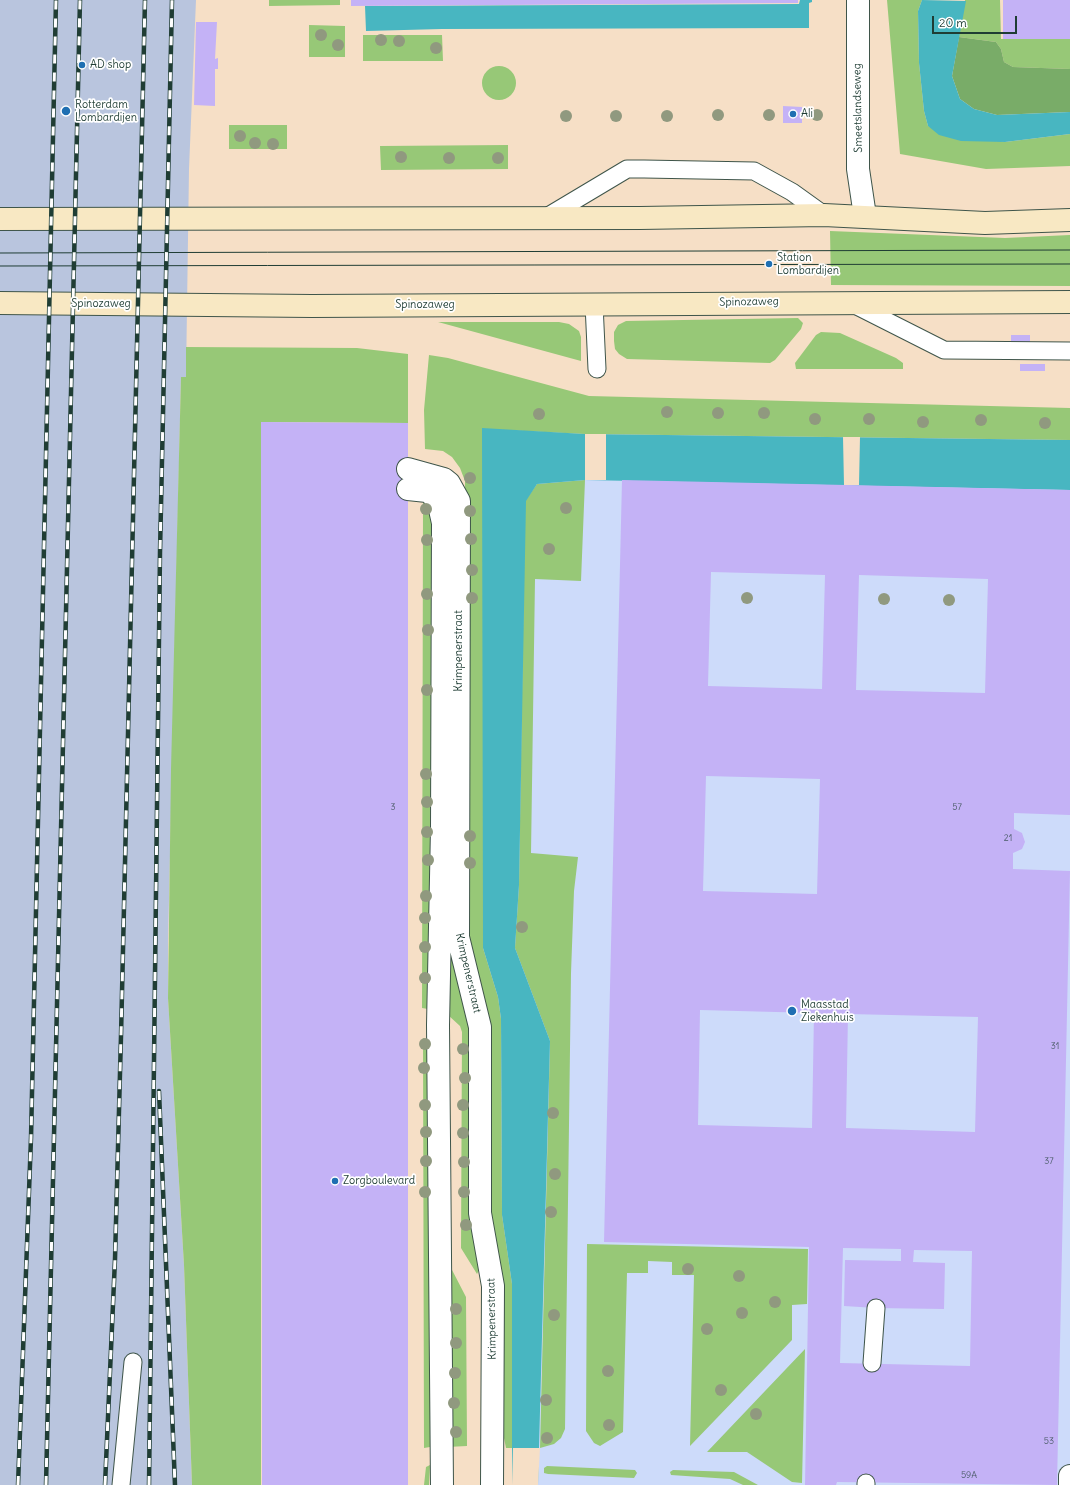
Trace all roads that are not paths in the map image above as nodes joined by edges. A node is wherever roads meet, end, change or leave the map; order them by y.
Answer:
1 (858, 0) edge
2 (824, 215) junction
3 (865, 216) junction
4 (545, 218) junction
5 (0, 219) edge
6 (1070, 220) edge
7 (850, 302) junction
8 (1070, 302) edge
9 (0, 303) edge
10 (594, 304) junction
11 (1070, 351) edge
12 (597, 369) dead end
13 (876, 1308) dead end
14 (133, 1362) dead end
15 (872, 1363) dead end
16 (1070, 1476) edge
17 (121, 1485) edge
18 (442, 1485) edge
19 (492, 1485) edge
20 (1070, 1485) edge

1 - 3 street, Smeetslandseweg
2 - 3 main road
2 - 4 main road
2 - 4 lane
3 - 6 main road
4 - 5 main road
7 - 8 main road, Spinozaweg
7 - 10 main road, Spinozaweg
7 - 11 lane, Spinozaweg
9 - 10 main road, Spinozaweg
10 - 12 lane
13 - 15 lane
14 - 17 lane
16 - 20 street
18 - 19 street, Krimpenerstraat

